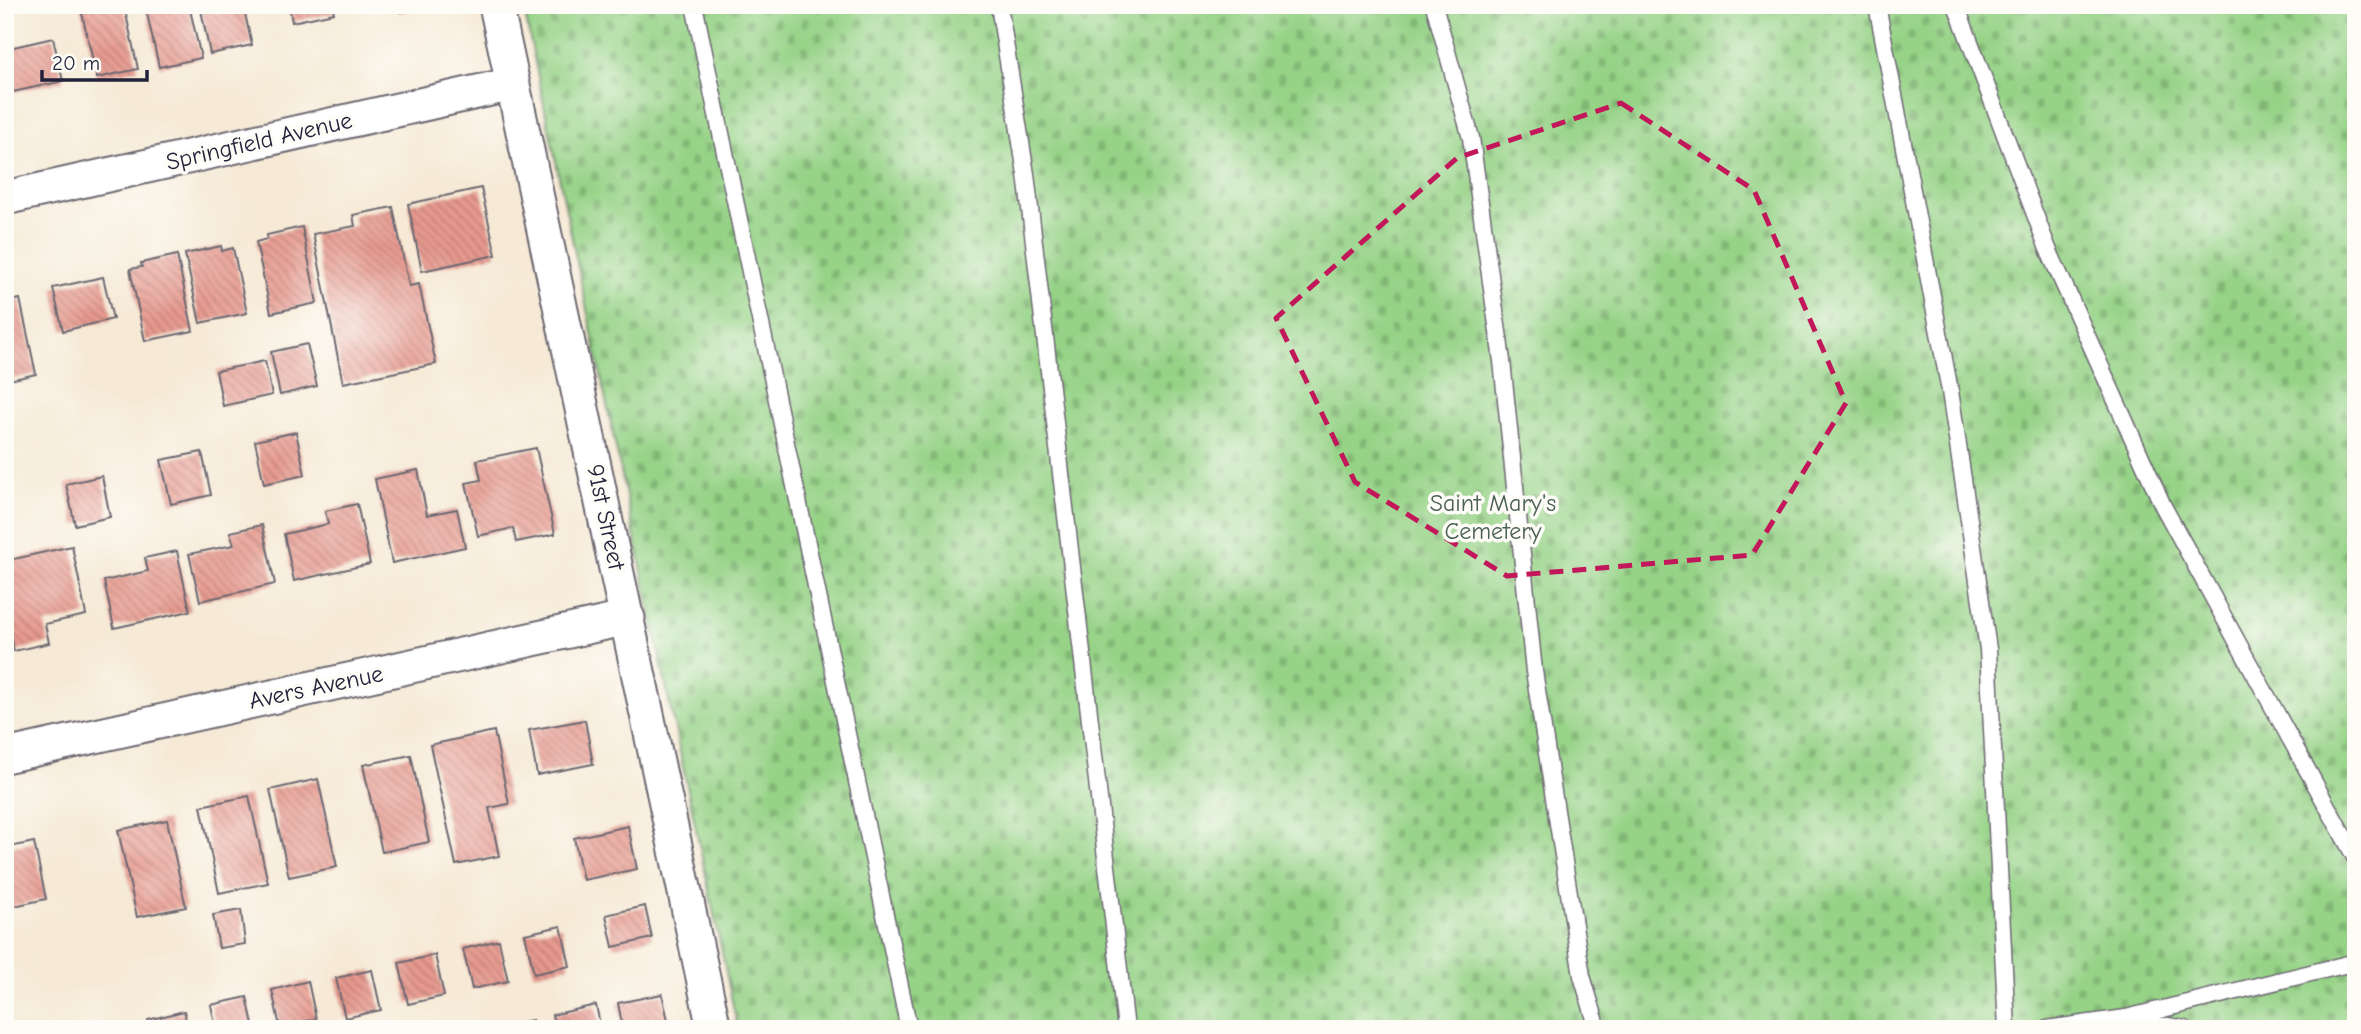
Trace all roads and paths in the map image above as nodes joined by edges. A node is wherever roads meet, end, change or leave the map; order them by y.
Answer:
1 (496, 5) edge
2 (694, 5) edge
3 (999, 5) edge
4 (1434, 5) edge
5 (1877, 5) edge
6 (1956, 5) edge
7 (513, 84) junction
8 (5, 198) edge
9 (628, 618) junction
10 (5, 756) edge
11 (2356, 859) edge
12 (2356, 962) edge
13 (2126, 1018) junction
14 (714, 1029) edge
15 (909, 1029) edge
16 (1126, 1029) edge
17 (1598, 1029) edge
18 (2007, 1029) edge
19 (2047, 1029) edge
20 (2185, 1029) edge

1 - 7 street, 91st Street
2 - 15 lane
3 - 16 lane
4 - 17 lane
5 - 18 lane
6 - 11 lane
7 - 8 street, Springfield Avenue
7 - 9 street, 91st Street
9 - 10 street, Avers Avenue
9 - 14 street, 91st Street
12 - 13 lane
13 - 19 lane
13 - 20 lane

